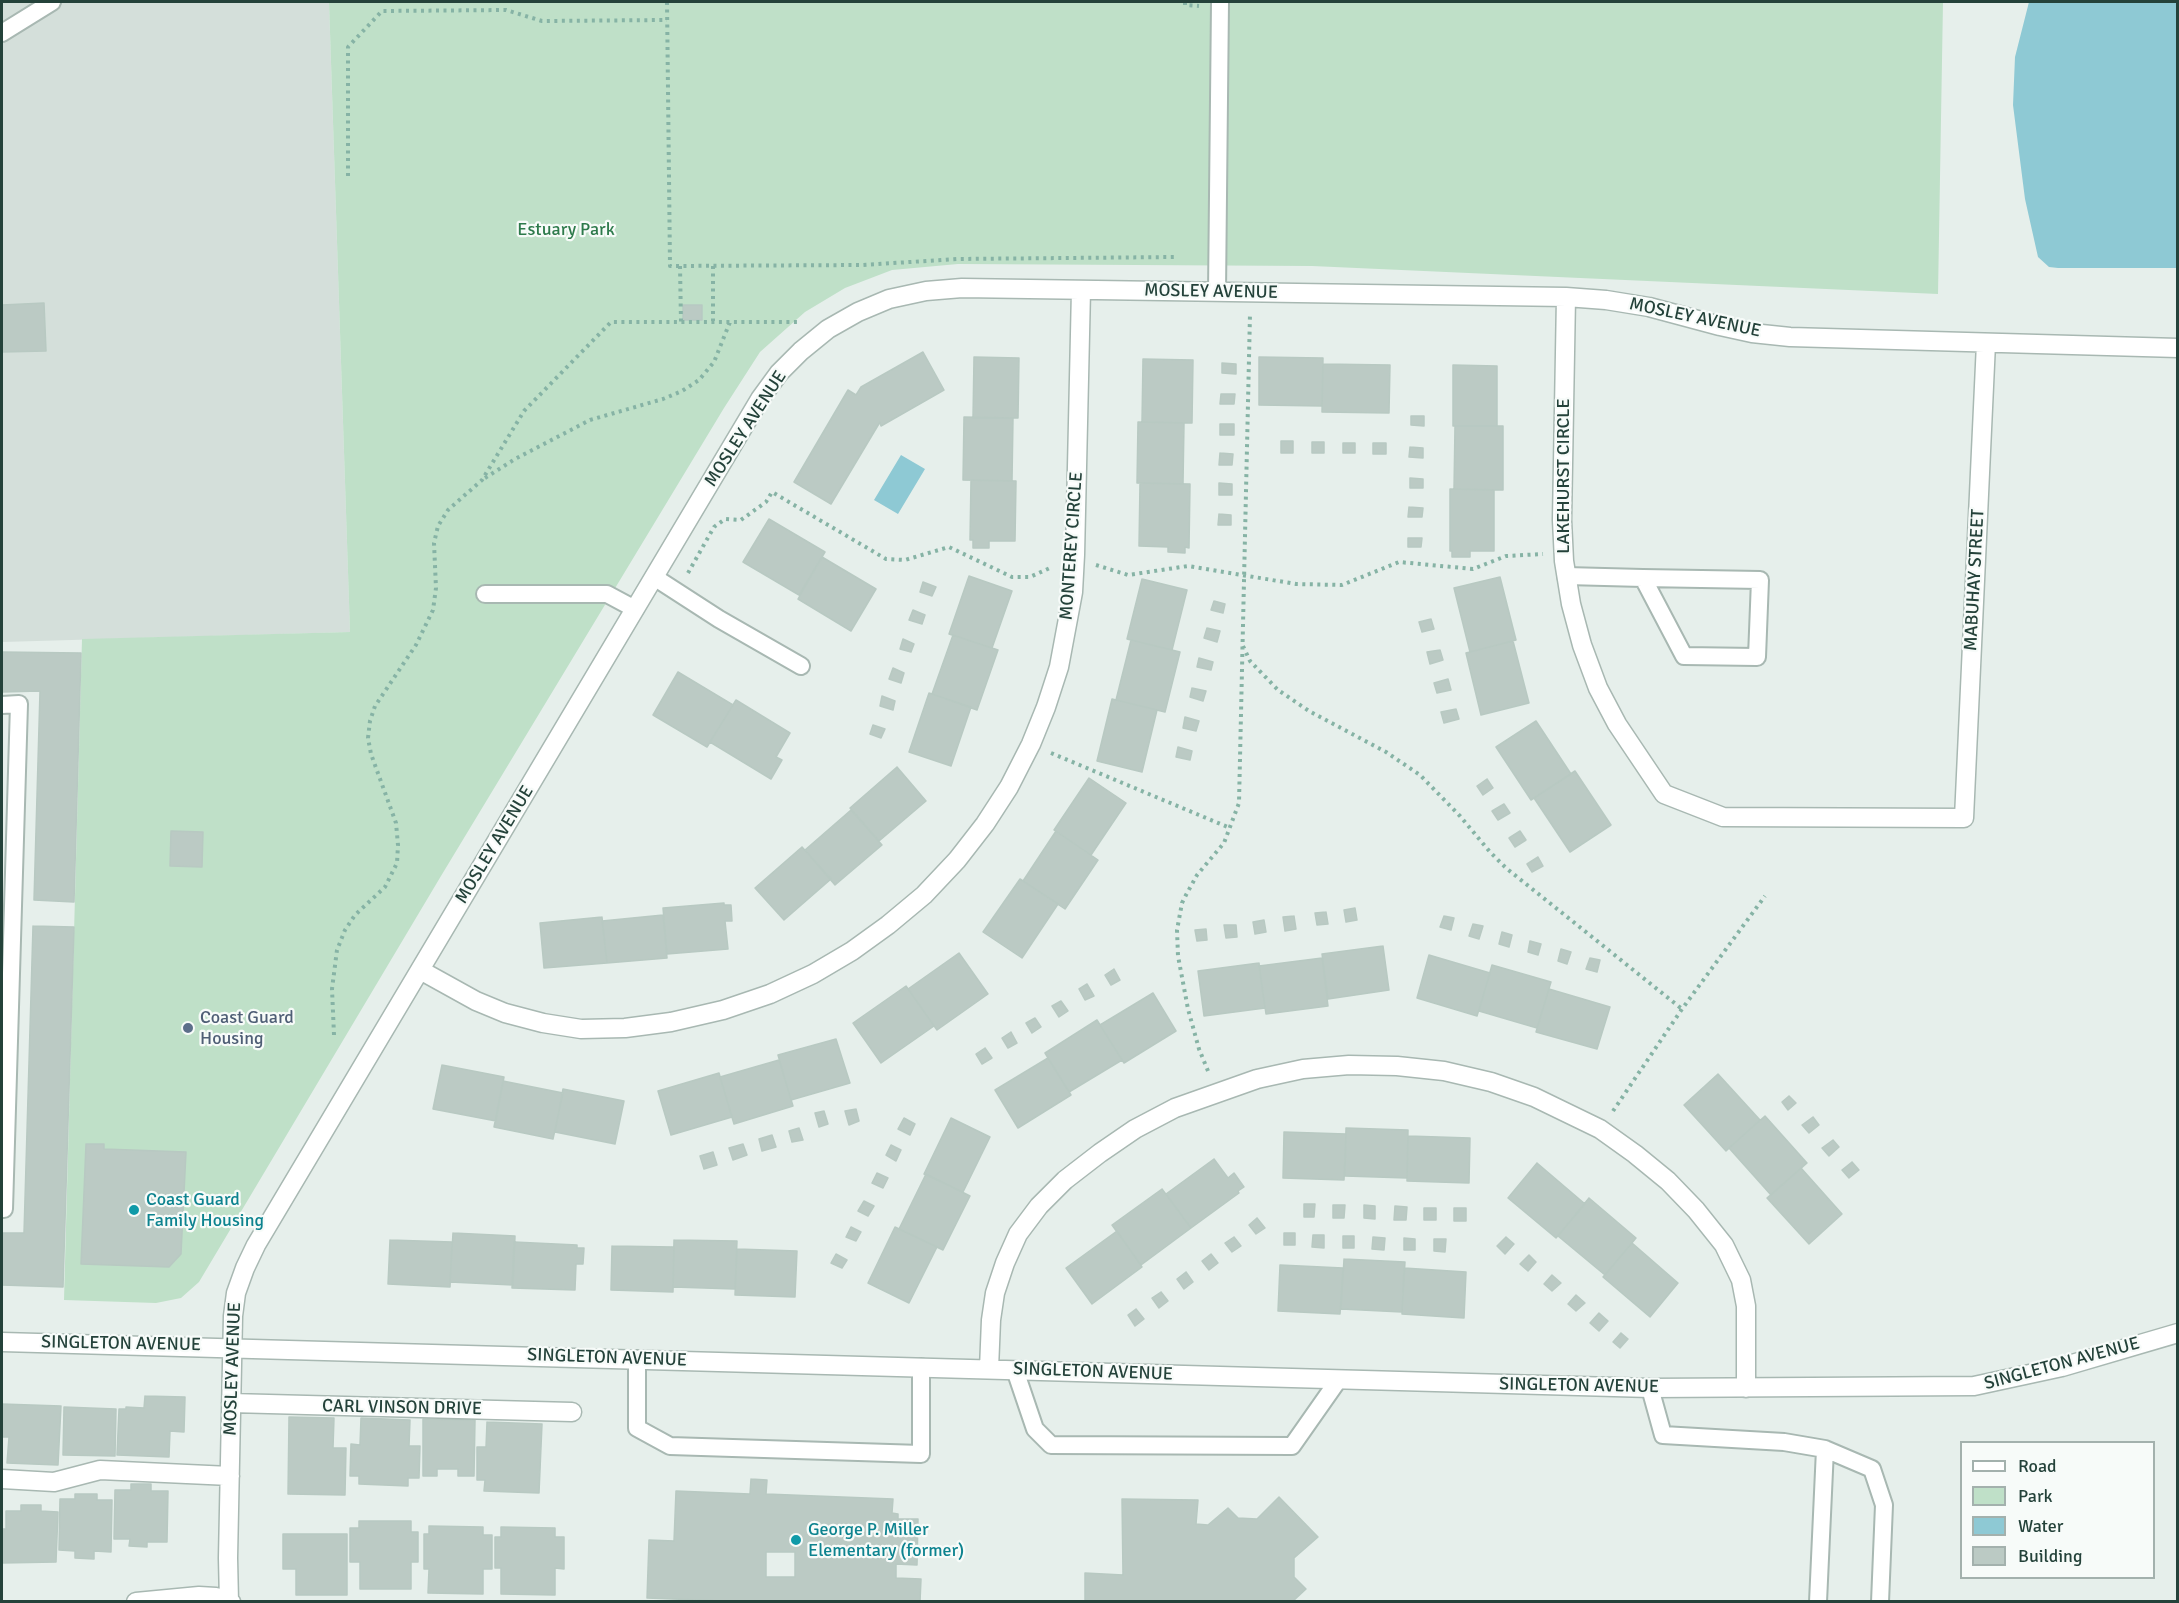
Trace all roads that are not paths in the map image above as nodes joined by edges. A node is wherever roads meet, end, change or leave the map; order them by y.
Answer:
1 (51, 2) edge
2 (1220, 2) edge
3 (2, 33) edge
4 (1081, 290) junction
5 (1217, 292) junction
6 (1566, 297) junction
7 (1986, 343) junction
8 (2178, 348) edge
9 (1566, 576) junction
10 (654, 577) junction
11 (1643, 578) junction
12 (485, 594) dead end
13 (635, 609) junction
14 (801, 666) dead end
15 (2, 705) edge
16 (1964, 818) joint
17 (7, 913) edge
18 (420, 970) junction
19 (2, 1209) edge
20 (2178, 1333) edge
21 (2, 1341) edge
22 (232, 1347) junction
23 (637, 1359) junction
24 (921, 1367) junction
25 (989, 1369) junction
26 (1015, 1370) junction
27 (1339, 1379) junction
28 (1650, 1388) junction
29 (1746, 1388) junction
30 (231, 1403) junction
31 (572, 1412) dead end
32 (1825, 1449) junction
33 (230, 1476) junction
34 (2, 1479) edge
35 (230, 1601) edge
36 (136, 1602) edge
37 (1818, 1602) edge
38 (1880, 1602) edge

1 - 3 lane
2 - 5 lane
4 - 5 street, MOSLEY AVENUE
4 - 10 street, MOSLEY AVENUE
4 - 18 street, MONTEREY CIRCLE
5 - 6 street, MOSLEY AVENUE
6 - 7 street, MOSLEY AVENUE
6 - 9 street, LAKEHURST CIRCLE
7 - 8 street, MOSLEY AVENUE
7 - 16 street, MABUHAY STREET
9 - 11 lane
9 - 16 street, LAKEHURST CIRCLE
10 - 13 street, MOSLEY AVENUE
10 - 14 lane
11 - 11 lane
12 - 13 lane
13 - 18 street, MOSLEY AVENUE
15 - 17 lane
17 - 19 lane
18 - 22 street, MOSLEY AVENUE
20 - 29 street, SINGLETON AVENUE
21 - 22 street, SINGLETON AVENUE
22 - 23 street, SINGLETON AVENUE
22 - 30 street, MOSLEY AVENUE
23 - 24 street, SINGLETON AVENUE
23 - 24 lane
24 - 25 street, SINGLETON AVENUE
25 - 26 street, SINGLETON AVENUE
25 - 29 street
26 - 27 street, SINGLETON AVENUE
26 - 27 lane
27 - 28 street, SINGLETON AVENUE
28 - 29 street, SINGLETON AVENUE
28 - 32 lane
30 - 31 street, CARL VINSON DRIVE
30 - 33 street, MOSLEY AVENUE
32 - 37 lane
32 - 38 lane
33 - 34 street
33 - 35 street, MOSLEY AVENUE
35 - 36 street

